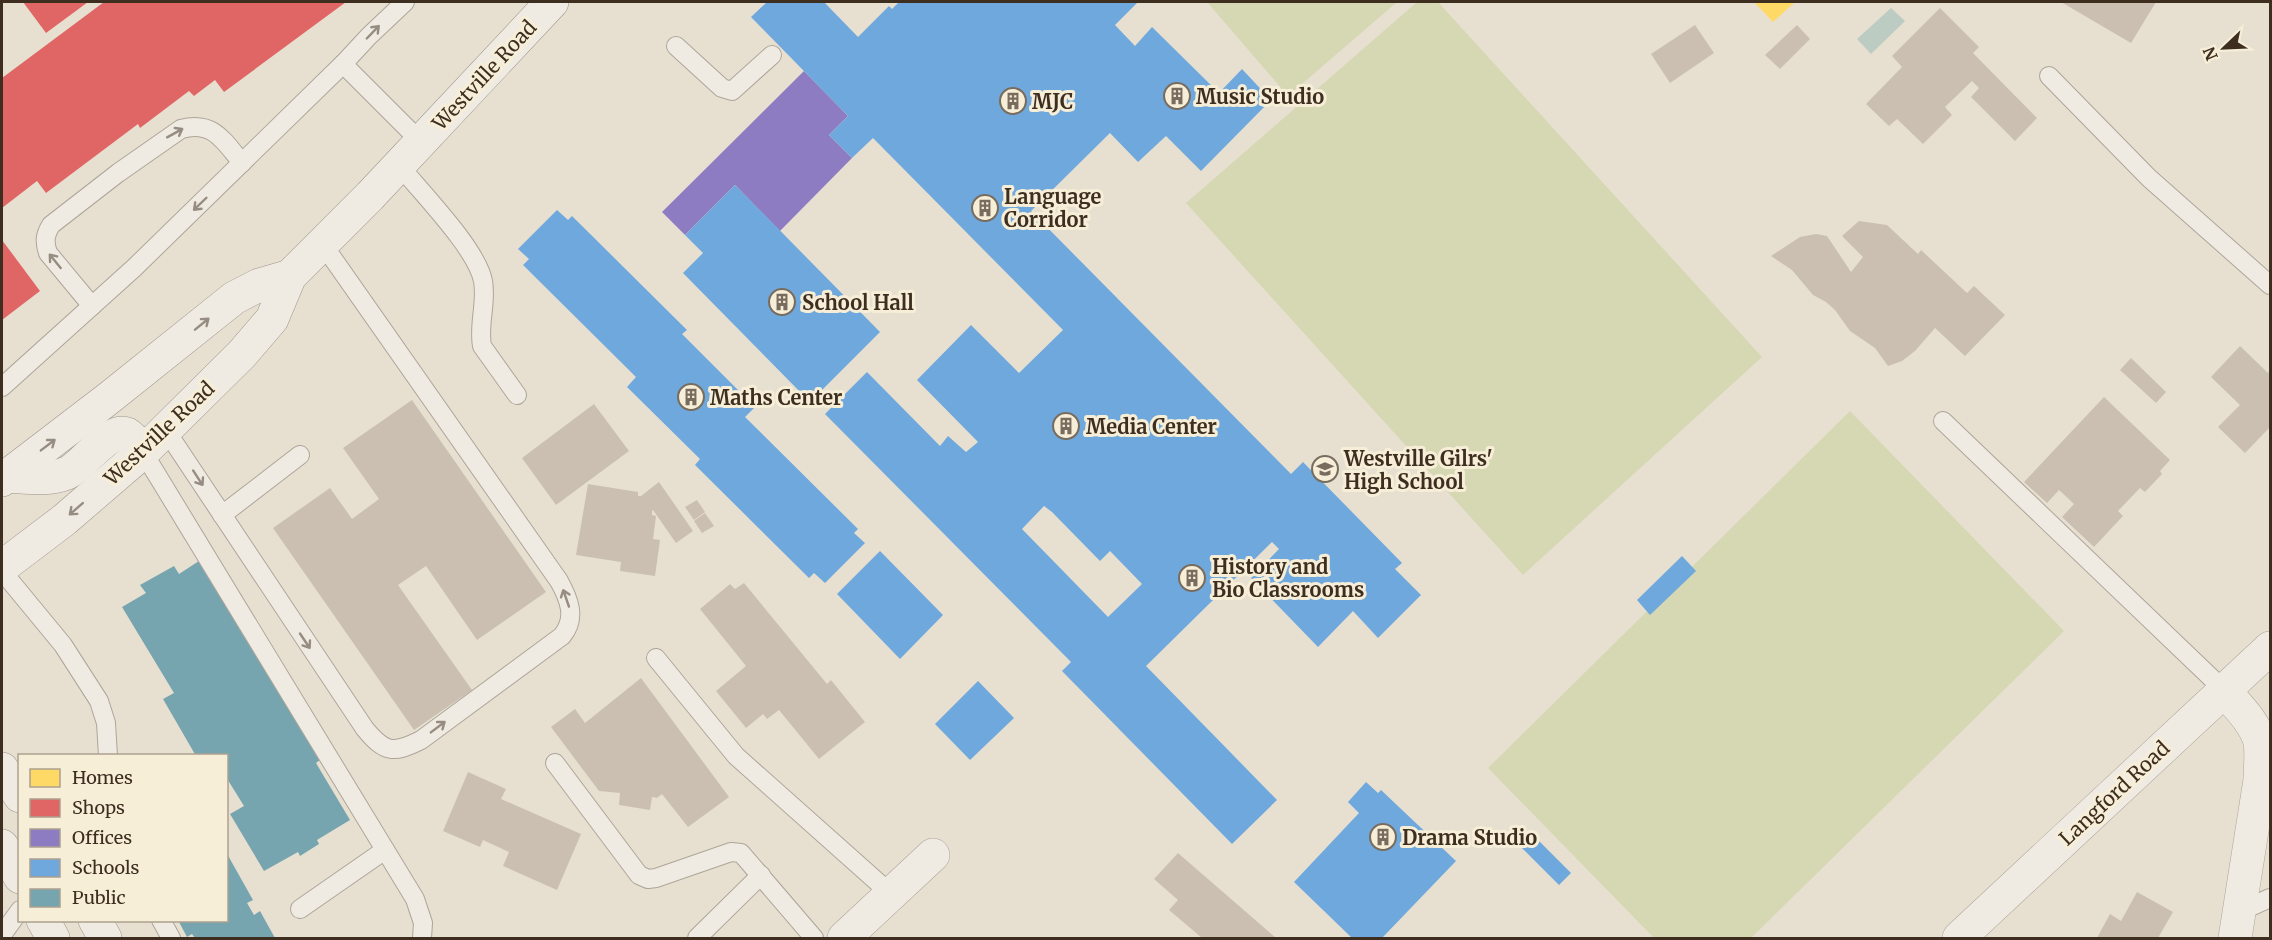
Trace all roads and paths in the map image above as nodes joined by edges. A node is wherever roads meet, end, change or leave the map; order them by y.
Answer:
1 (405, 2) edge
2 (549, 3) edge
3 (676, 45) dead end
4 (772, 55) dead end
5 (343, 64) junction
6 (2049, 76) dead end
7 (410, 154) junction
8 (242, 163) junction
9 (322, 243) junction
10 (290, 276) junction
11 (2271, 285) edge
12 (92, 306) junction
13 (2, 387) edge
14 (517, 395) dead end
15 (1943, 421) dead end
16 (165, 429) junction
17 (143, 452) junction
18 (300, 455) dead end
19 (4, 478) edge
20 (222, 515) junction
21 (2, 569) edge
22 (2271, 648) edge
23 (656, 658) dead end
24 (2224, 690) junction
25 (108, 754) edge
26 (2266, 760) edge
27 (555, 764) dead end
28 (2, 769) edge
29 (18, 792) edge
30 (2, 846) edge
31 (385, 850) junction
32 (933, 855) dead end
33 (18, 874) edge
34 (761, 875) junction
35 (891, 894) junction
36 (2271, 898) edge
37 (300, 909) dead end
38 (18, 913) edge
39 (44, 922) edge
40 (96, 922) edge
41 (162, 922) edge
42 (2238, 925) edge
43 (2, 934) edge
44 (53, 939) edge
45 (105, 939) edge
46 (171, 939) edge
47 (422, 939) edge
48 (697, 939) edge
49 (814, 939) edge
50 (844, 939) edge
51 (1959, 939) edge

5 -> 1 lane
2 - 7 street, Westville Road
3 - 4 lane
5 - 7 lane
5 - 8 lane
6 - 11 lane
7 - 9 street, Westville Road
7 - 14 lane
8 -> 12 lane
12 -> 8 lane
9 - 10 street, Westville Road
20 -> 9 lane
10 - 16 street, Westville Road
19 -> 10 street, Westville Road
12 - 13 lane
15 - 24 lane
16 - 17 street, Westville Road
16 -> 20 lane
17 - 19 street
17 -> 21 street, Westville Road
17 - 31 lane
18 - 20 lane
21 - 25 lane
22 - 24 street, Langford Road
23 - 35 lane
24 - 26 street
24 - 51 street, Langford Road
26 - 42 street
27 - 34 lane
28 - 29 street
30 - 33 street
31 - 37 lane
31 - 47 lane
32 - 35 street
34 - 48 lane
34 - 49 lane
35 - 50 street
36 - 42 lane
38 - 43 lane
39 - 44 street
40 - 45 street
41 - 46 lane

